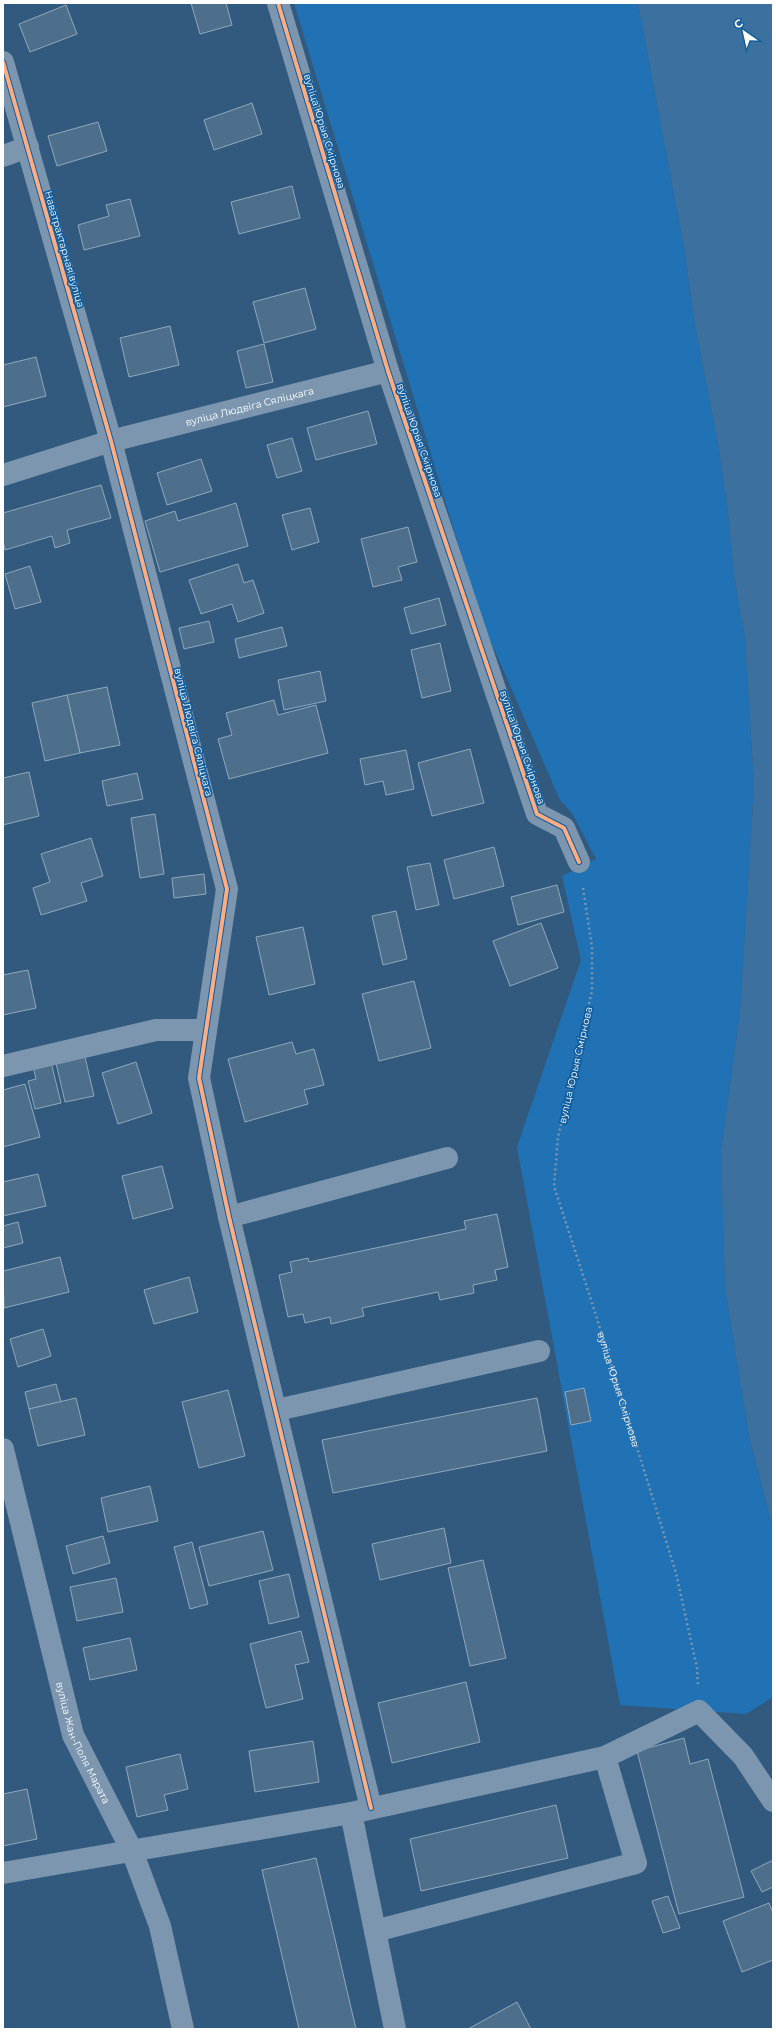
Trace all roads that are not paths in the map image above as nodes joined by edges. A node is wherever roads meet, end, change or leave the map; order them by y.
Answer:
1 (278, 3) edge
2 (3, 62) edge
3 (28, 147) junction
4 (3, 156) edge
5 (388, 371) junction
6 (111, 441) junction
7 (3, 475) edge
8 (579, 862) road end
9 (206, 1030) junction
10 (3, 1066) edge
11 (447, 1158) dead end
12 (229, 1217) junction
13 (539, 1351) dead end
14 (277, 1410) junction
15 (3, 1449) edge
16 (605, 1757) junction
17 (773, 1802) edge
18 (361, 1811) junction
19 (132, 1851) junction
20 (3, 1873) edge
21 (375, 1931) junction
22 (183, 2029) edge
23 (395, 2029) edge

1 - 5 street, вуліца Юрыя Смірнова
2 - 3 street, Наватрактарная вуліца
3 - 4 street
3 - 6 street, Наватрактарная вуліца
5 - 6 street, вуліца Людвіга Сяліцкага
5 - 8 street, вуліца Юрыя Смірнова
6 - 7 street, вуліца Людвіга Сяліцкага
6 - 9 street, вуліца Людвіга Сяліцкага
9 - 10 street
9 - 12 street, вуліца Людвіга Сяліцкага
11 - 12 street
12 - 14 street, вуліца Людвіга Сяліцкага
13 - 14 street
14 - 18 street, вуліца Людвіга Сяліцкага
15 - 19 street, вуліца Жан-Поля Марата
16 - 17 street
16 - 18 street
16 - 21 street
18 - 19 street
18 - 21 street, вуліца Людвіга Сяліцкага
19 - 20 street
19 - 22 street, вуліца Жан-Поля Марата
21 - 23 street, вуліца Людвіга Сяліцкага

